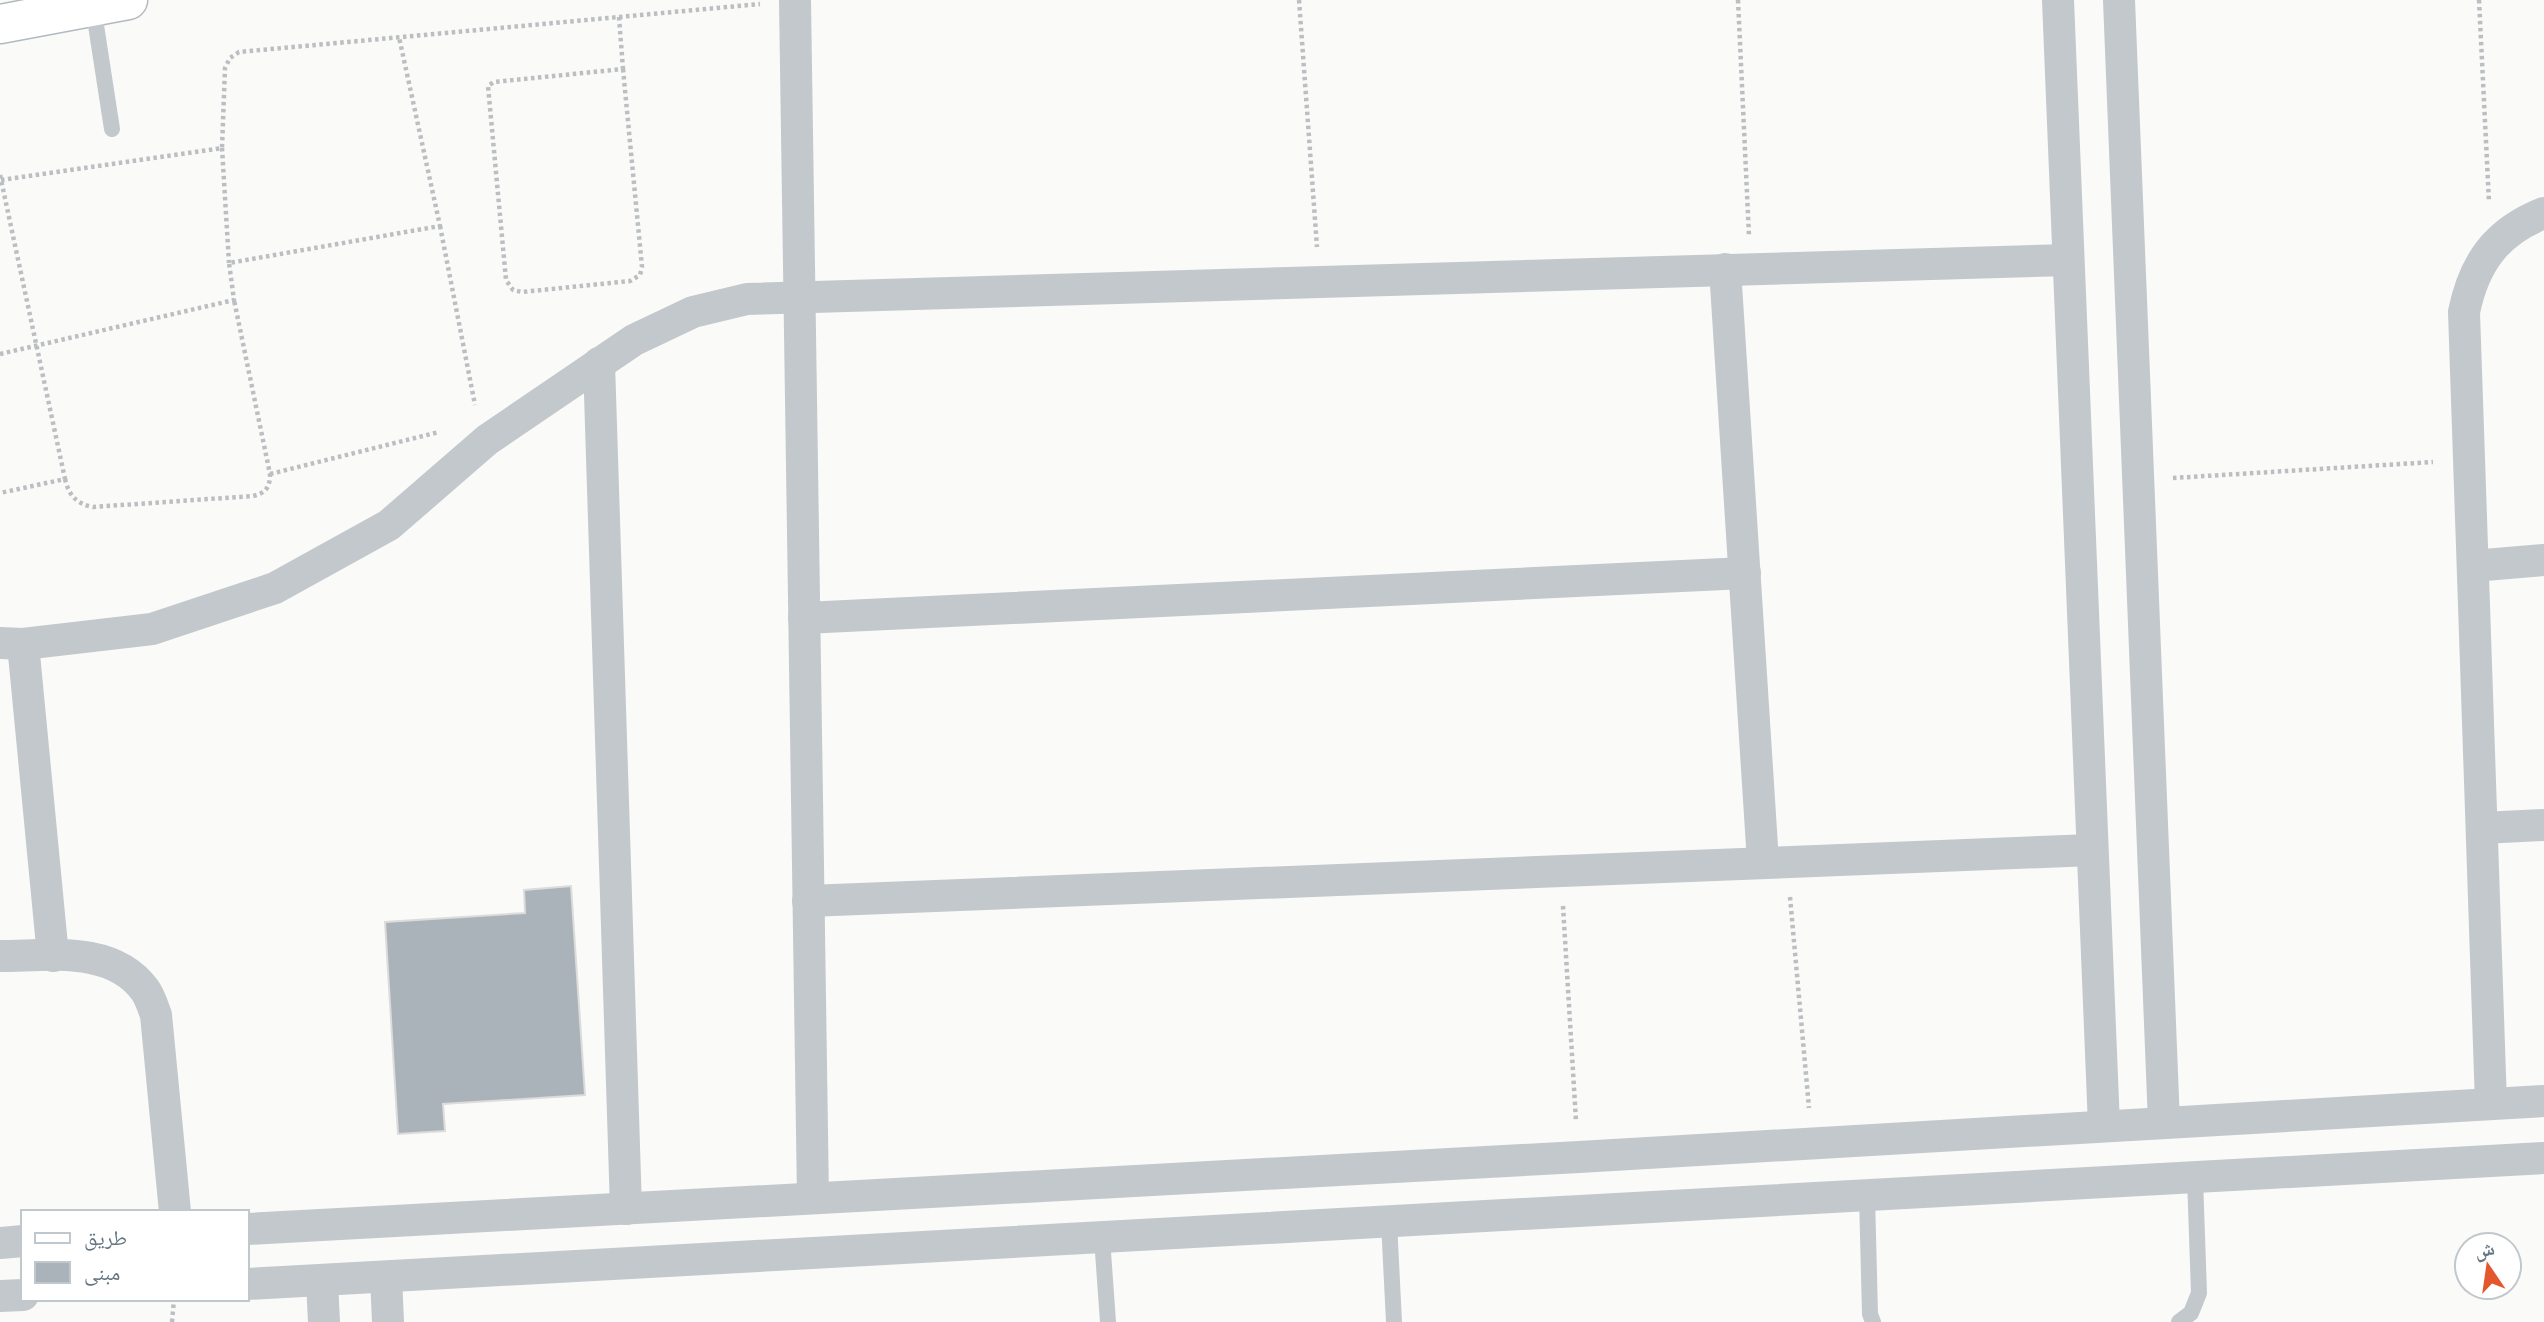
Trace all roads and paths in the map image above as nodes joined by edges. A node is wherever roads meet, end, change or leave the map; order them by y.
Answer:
1 (794, 0) edge
2 (1299, 0) edge
3 (1738, 0) edge
4 (2058, 0) edge
5 (2119, 0) edge
6 (2479, 0) edge
7 (110, 3) edge
8 (619, 17) junction
9 (0, 24) edge
10 (399, 37) junction
11 (622, 69) junction
12 (112, 129) dead end
13 (222, 148) junction
14 (0, 178) edge
15 (2544, 213) edge
16 (440, 226) junction
17 (2491, 248) junction
18 (2068, 260) junction
19 (229, 263) junction
20 (1738, 269) junction
21 (1320, 281) junction
22 (799, 297) junction
23 (234, 300) junction
24 (36, 345) junction
25 (0, 354) edge
26 (599, 363) junction
27 (477, 414) dead end
28 (443, 430) dead end
29 (2469, 460) junction
30 (270, 474) junction
31 (65, 479) junction
32 (2137, 480) junction
33 (0, 493) edge
34 (2544, 560) edge
35 (2473, 566) junction
36 (1745, 573) junction
37 (804, 618) junction
38 (11, 644) edge
39 (2544, 825) edge
40 (2483, 828) junction
41 (2092, 850) junction
42 (1775, 862) junction
43 (1561, 870) junction
44 (808, 901) junction
45 (0, 956) edge
46 (53, 956) junction
47 (2544, 1101) edge
48 (2491, 1104) junction
49 (2164, 1123) junction
50 (2104, 1126) junction
51 (1813, 1144) junction
52 (1579, 1157) junction
53 (2544, 1158) edge
54 (2195, 1178) junction
55 (1867, 1196) junction
56 (813, 1198) junction
57 (626, 1209) junction
58 (175, 1210) edge
59 (1389, 1222) junction
60 (248, 1229) edge
61 (1102, 1238) junction
62 (21, 1241) edge
63 (0, 1243) edge
64 (386, 1277) junction
65 (321, 1282) junction
66 (248, 1284) edge
67 (21, 1295) edge
68 (0, 1296) edge
69 (174, 1301) edge
70 (172, 1322) edge
71 (324, 1322) edge
72 (388, 1322) edge
73 (1108, 1322) edge
74 (1394, 1322) edge
75 (1873, 1322) edge
76 (2179, 1322) edge

1 - 8 path
1 - 22 street
2 - 21 path
3 - 20 path
4 - 18 street
5 - 32 street
6 - 17 path
7 - 9 street
7 - 12 lane
8 - 10 path
8 - 11 path
10 - 13 path
10 - 16 path
11 - 11 path
13 - 14 path
13 - 19 path
14 - 24 path
15 - 17 street
16 - 19 path
16 - 27 path
17 - 29 street
18 - 20 street
18 - 41 street
19 - 23 path
20 - 21 street
20 - 36 street
21 - 22 street
22 - 26 street
22 - 37 street
23 - 24 path
23 - 30 path
24 - 25 path
24 - 31 path
26 - 38 street
26 - 57 street
28 - 30 path
29 - 32 path
29 - 35 street
30 - 31 path
31 - 33 path
32 - 49 street
34 - 35 street
35 - 40 street
36 - 37 street
36 - 42 street
37 - 44 street
38 - 46 street
39 - 40 street
40 - 48 street
41 - 42 street
41 - 50 street
42 - 43 street
42 - 51 path
43 - 44 street
43 - 52 path
44 - 56 street
45 - 46 street
46 - 58 street
47 - 48 street
48 - 49 street
49 - 50 street
50 - 51 street
51 - 52 street
52 - 56 street
53 - 54 street
54 - 55 street
54 - 76 lane
55 - 59 street
55 - 75 lane
56 - 57 street
57 - 60 street
59 - 61 street
59 - 74 lane
61 - 64 street
61 - 73 lane
62 - 63 street
64 - 65 street
64 - 72 street
65 - 66 street
65 - 71 street
67 - 68 street
69 - 70 path

